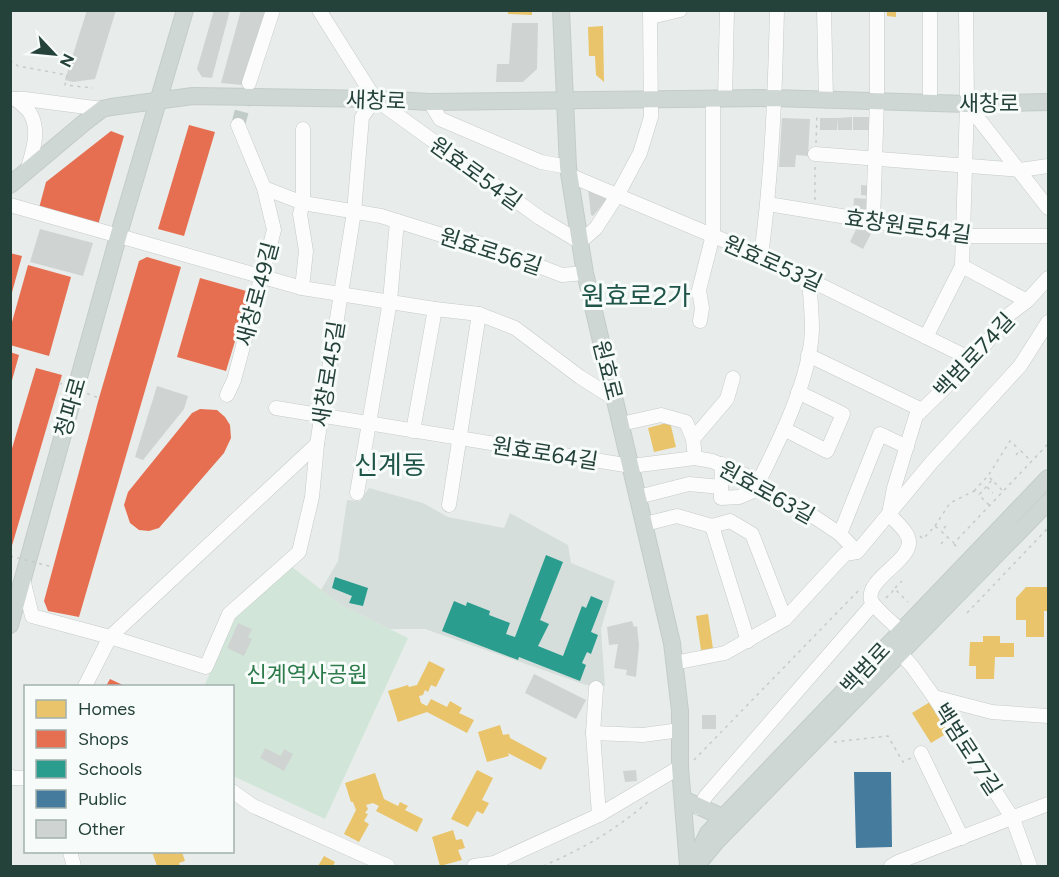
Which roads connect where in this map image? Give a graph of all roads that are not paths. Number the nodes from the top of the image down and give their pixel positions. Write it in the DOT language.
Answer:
graph roads {
  1 [pos="184,10"];
  2 [pos="273,10"];
  3 [pos="319,10"];
  4 [pos="561,10"];
  5 [pos="680,10"];
  6 [pos="727,10"];
  7 [pos="777,10"];
  8 [pos="824,10"];
  9 [pos="877,10"];
  10 [pos="930,10"];
  11 [pos="966,10"];
  12 [pos="651,14"];
  13 [pos="249,83"];
  14 [pos="719,98"];
  15 [pos="774,98"];
  16 [pos="13,99"];
  17 [pos="375,99"];
  18 [pos="651,99"];
  19 [pos="826,99"];
  20 [pos="564,100"];
  21 [pos="877,100"];
  22 [pos="159,102"];
  23 [pos="430,102"];
  24 [pos="930,102"];
  25 [pos="1048,102"];
  26 [pos="967,104"];
  27 [pos="102,109"];
  28 [pos="238,125"];
  29 [pos="303,129"];
  30 [pos="815,153"];
  31 [pos="875,157"];
  32 [pos="1048,166"];
  33 [pos="965,167"];
  34 [pos="1020,170"];
  35 [pos="27,171"];
  36 [pos="568,171"];
  37 [pos="10,185"];
  38 [pos="264,188"];
  39 [pos="618,194"];
  40 [pos="303,203"];
  41 [pos="768,204"];
  42 [pos="11,205"];
  43 [pos="1048,208"];
  44 [pos="354,212"];
  45 [pos="397,221"];
  46 [pos="873,222"];
  47 [pos="713,235"];
  48 [pos="1048,236"];
  49 [pos="118,237"];
  50 [pos="963,237"];
  51 [pos="580,242"];
  52 [pos="761,256"];
  53 [pos="962,266"];
  54 [pos="585,273"];
  55 [pos="262,278"];
  56 [pos="809,278"];
  57 [pos="1048,278"];
  58 [pos="302,288"];
  59 [pos="341,295"];
  60 [pos="390,301"];
  61 [pos="1026,301"];
  62 [pos="435,309"];
  63 [pos="479,314"];
  64 [pos="699,321"];
  65 [pos="1048,322"];
  66 [pos="926,337"];
  67 [pos="808,355"];
  68 [pos="973,360"];
  69 [pos="733,378"];
  70 [pos="798,392"];
  71 [pos="227,395"];
  72 [pos="615,399"];
  73 [pos="276,408"];
  74 [pos="922,410"];
  75 [pos="322,416"];
  76 [pos="368,424"];
  77 [pos="621,424"];
  78 [pos="784,429"];
  79 [pos="413,431"];
  80 [pos="459,439"];
  81 [pos="693,439"];
  82 [pos="317,444"];
  83 [pos="907,447"];
  84 [pos="695,458"];
  85 [pos="722,464"];
  86 [pos="631,466"];
  87 [pos="1048,478"];
  88 [pos="761,484"];
  89 [pos="720,487"];
  90 [pos="357,493"];
  91 [pos="638,497"];
  92 [pos="1048,502"];
  93 [pos="449,505"];
  94 [pos="889,514"];
  95 [pos="645,524"];
  96 [pos="712,526"];
  97 [pos="840,534"];
  98 [pos="857,552"];
  99 [pos="23,577"];
  100 [pos="10,592"];
  101 [pos="877,603"];
  102 [pos="911,609"];
  103 [pos="785,619"];
  104 [pos="11,624"];
  105 [pos="900,630"];
  106 [pos="110,637"];
  107 [pos="748,641"];
  108 [pos="885,648"];
  109 [pos="901,654"];
  110 [pos="674,663"];
  111 [pos="86,685"];
  112 [pos="596,688"];
  113 [pos="934,697"];
  114 [pos="1048,716"];
  115 [pos="680,730"];
  116 [pos="593,733"];
  117 [pos="921,753"];
  118 [pos="686,764"];
  119 [pos="234,792"];
  120 [pos="683,799"];
  121 [pos="1048,804"];
  122 [pos="699,808"];
  123 [pos="599,815"];
  124 [pos="730,815"];
  125 [pos="1013,819"];
  126 [pos="962,838"];
  127 [pos="388,867"];
  128 [pos="474,867"];
  129 [pos="692,867"];
  130 [pos="891,867"];
  131 [pos="1030,867"];
  1 -- 22 [label="main road, 청파로"];
  2 -- 13 [label="street"];
  3 -- 17 [label="street"];
  4 -- 20 [label="main road, 원효로"];
  5 -- 12 [label="street"];
  6 -- 14 [label="street"];
  7 -- 15 [label="street"];
  8 -- 19 [label="street"];
  9 -- 21 [label="street"];
  10 -- 24 [label="street, 새창로"];
  11 -- 26 [label="street"];
  12 -- 18 [label="street"];
  14 -- 15 [label="main road, 새창로"];
  14 -- 18 [label="main road, 새창로"];
  14 -- 47 [label="street"];
  15 -- 19 [label="main road, 새창로"];
  15 -- 41 [label="street"];
  16 -- 27 [label="street, 새창로"];
  16 -- 35 [label="street"];
  17 -- 22 [label="main road, 새창로"];
  17 -- 23 [label="main road, 새창로"];
  17 -- 44 [label="street, 새창로45길"];
  17 -- 51 [label="street, 원효로54길"];
  18 -- 20 [label="main road, 새창로"];
  18 -- 39 [label="street"];
  19 -- 21 [label="main road, 새창로"];
  20 -- 23 [label="main road, 새창로"];
  20 -- 36 [label="main road, 원효로"];
  21 -- 24 [label="main road, 새창로"];
  21 -- 31 [label="street"];
  22 -- 27 [label="main road, 새창로"];
  22 -- 49 [label="main road, 청파로"];
  23 -- 36 [label="street, 원효로53길"];
  24 -- 26 [label="main road, 새창로"];
  25 -- 26 [label="main road, 새창로"];
  26 -- 33 [label="street"];
  26 -- 34 [label="street"];
  27 -- 35 [label="main road"];
  28 -- 38 [label="street, 새창로49길"];
  29 -- 40 [label="street"];
  30 -- 31 [label="street"];
  31 -- 33 [label="street"];
  31 -- 46 [label="street"];
  32 -- 34 [label="street"];
  33 -- 34 [label="street"];
  33 -- 50 [label="street"];
  34 -- 43 [label="street"];
  35 -- 37 [label="main road"];
  36 -- 39 [label="street, 원효로53길"];
  36 -- 51 [label="main road, 원효로"];
  38 -- 40 [label="street, 원효로56길"];
  38 -- 55 [label="street, 새창로49길"];
  39 -- 47 [label="street, 원효로53길"];
  39 -- 51 [label="street"];
  40 -- 44 [label="street, 원효로56길"];
  40 -- 58 [label="street"];
  41 -- 46 [label="street, 효창원로54길"];
  41 -- 52 [label="street"];
  42 -- 49 [label="street"];
  44 -- 45 [label="street, 원효로56길"];
  44 -- 59 [label="street, 새창로45길"];
  45 -- 54 [label="street, 원효로56길"];
  45 -- 60 [label="street"];
  46 -- 50 [label="street, 효창원로54길"];
  47 -- 52 [label="street, 원효로53길"];
  47 -- 64 [label="street"];
  48 -- 50 [label="street, 효창원로54길"];
  49 -- 55 [label="street"];
  49 -- 99 [label="main road, 청파로"];
  50 -- 53 [label="street"];
  51 -- 54 [label="main road, 원효로"];
  52 -- 56 [label="street, 원효로53길"];
  53 -- 61 [label="street, 백범로74길"];
  53 -- 66 [label="street"];
  54 -- 72 [label="main road, 원효로"];
  55 -- 58 [label="street"];
  55 -- 71 [label="street, 새창로49길"];
  56 -- 66 [label="street, 원효로53길"];
  56 -- 67 [label="street"];
  57 -- 61 [label="street, 백범로74길"];
  58 -- 59 [label="street"];
  59 -- 60 [label="street"];
  59 -- 75 [label="street, 새창로45길"];
  60 -- 62 [label="street"];
  60 -- 76 [label="street"];
  61 -- 68 [label="street, 백범로74길"];
  62 -- 63 [label="street"];
  62 -- 79 [label="street"];
  63 -- 72 [label="street"];
  63 -- 80 [label="street"];
  65 -- 94 [label="street"];
  66 -- 68 [label="street, 원효로53길"];
  67 -- 70 [label="street"];
  67 -- 74 [label="street, 백범로74길"];
  68 -- 74 [label="street, 백범로74길"];
  69 -- 81 [label="street"];
  70 -- 78 [label="street"];
  70 -- 78 [label="street"];
  72 -- 77 [label="main road, 원효로"];
  73 -- 75 [label="street, 원효로64길"];
  74 -- 83 [label="street, 백범로74길"];
  75 -- 76 [label="street, 원효로64길"];
  75 -- 82 [label="street, 새창로45길"];
  76 -- 79 [label="street, 원효로64길"];
  76 -- 90 [label="street"];
  77 -- 81 [label="street"];
  77 -- 86 [label="main road, 원효로"];
  78 -- 88 [label="street"];
  79 -- 80 [label="street, 원효로64길"];
  80 -- 86 [label="street, 원효로64길"];
  80 -- 93 [label="street, 원효로64길"];
  81 -- 84 [label="street"];
  82 -- 106 [label="street, 새창로45길"];
  82 -- 106 [label="street, 청파로"];
  83 -- 94 [label="street, 백범로74길"];
  83 -- 97 [label="street"];
  84 -- 85 [label="street, 원효로63길"];
  84 -- 86 [label="street, 원효로63길"];
  85 -- 88 [label="street, 원효로63길"];
  85 -- 89 [label="street"];
  86 -- 91 [label="main road, 원효로"];
  87 -- 102 [label="main road, 백범로"];
  88 -- 89 [label="street"];
  88 -- 97 [label="street, 원효로63길"];
  89 -- 91 [label="street"];
  91 -- 95 [label="main road, 원효로"];
  92 -- 109 [label="main road, 백범로"];
  94 -- 98 [label="street"];
  94 -- 101 [label="street"];
  95 -- 96 [label="street"];
  95 -- 110 [label="main road, 원효로"];
  96 -- 103 [label="street"];
  96 -- 107 [label="street"];
  97 -- 98 [label="street, 원효로63길"];
  98 -- 103 [label="street"];
  99 -- 100 [label="street"];
  99 -- 104 [label="main road, 청파로"];
  99 -- 106 [label="street, 청파로"];
  101 -- 105 [label="street"];
  101 -- 122 [label="street"];
  102 -- 105 [label="main road, 백범로"];
  102 -- 109 [label="main road"];
  103 -- 107 [label="street"];
  105 -- 108 [label="main road, 백범로"];
  106 -- 111 [label="street"];
  107 -- 110 [label="street"];
  108 -- 109 [label="street"];
  108 -- 124 [label="main road, 백범로"];
  109 -- 113 [label="street, 백범로77길"];
  109 -- 124 [label="main road, 백범로"];
  110 -- 115 [label="main road, 원효로"];
  112 -- 116 [label="street"];
  113 -- 114 [label="street"];
  113 -- 125 [label="street, 백범로77길"];
  115 -- 116 [label="street"];
  115 -- 118 [label="main road, 원효로"];
  116 -- 123 [label="street"];
  117 -- 126 [label="street"];
  118 -- 120 [label="main road, 원효로"];
  118 -- 123 [label="street"];
  119 -- 127 [label="street"];
  120 -- 122 [label="main road"];
  120 -- 129 [label="main road, 원효로"];
  121 -- 125 [label="street"];
  122 -- 124 [label="main road"];
  123 -- 128 [label="street"];
  124 -- 129 [label="main road, 백범로"];
  125 -- 126 [label="street"];
  125 -- 131 [label="street, 백범로77길"];
  126 -- 130 [label="street"];
}
